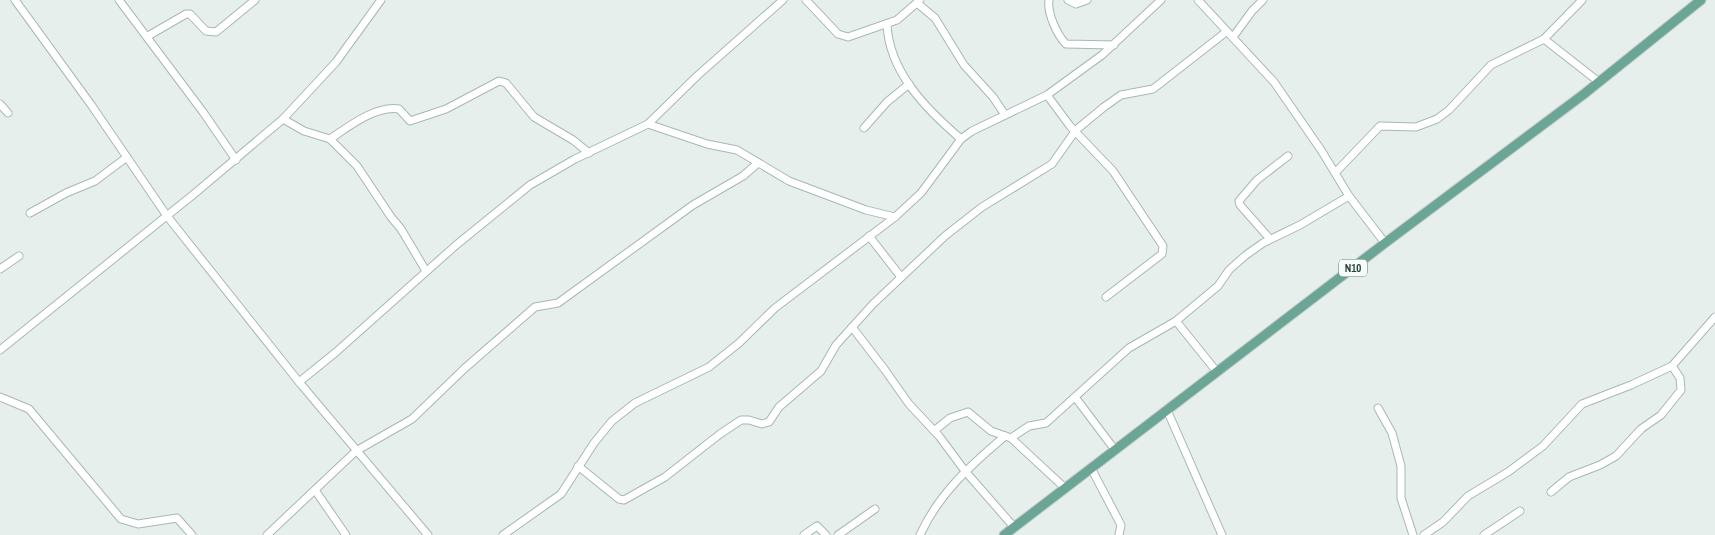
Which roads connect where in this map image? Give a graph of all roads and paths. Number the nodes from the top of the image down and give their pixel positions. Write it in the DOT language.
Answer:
graph roads {
  1 [pos="14,0"];
  2 [pos="120,0"];
  3 [pos="255,0"];
  4 [pos="381,0"];
  5 [pos="782,0"];
  6 [pos="806,0"];
  7 [pos="1049,0"];
  8 [pos="1068,0"];
  9 [pos="1087,0"];
  10 [pos="1161,0"];
  11 [pos="1198,0"];
  12 [pos="1263,0"];
  13 [pos="1582,0"];
  14 [pos="1701,0"];
  15 [pos="918,1"];
  16 [pos="887,24"];
  17 [pos="1226,32"];
  18 [pos="148,36"];
  19 [pos="1233,37"];
  20 [pos="1544,39"];
  21 [pos="1114,45"];
  22 [pos="1599,82"];
  23 [pos="909,84"];
  24 [pos="1047,96"];
  25 [pos="0,104"];
  26 [pos="8,113"];
  27 [pos="1005,115"];
  28 [pos="283,119"];
  29 [pos="648,124"];
  30 [pos="864,128"];
  31 [pos="1076,130"];
  32 [pos="330,139"];
  33 [pos="961,139"];
  34 [pos="589,153"];
  35 [pos="1288,156"];
  36 [pos="128,157"];
  37 [pos="236,160"];
  38 [pos="758,163"];
  39 [pos="1336,172"];
  40 [pos="1349,196"];
  41 [pos="30,213"];
  42 [pos="167,216"];
  43 [pos="895,218"];
  44 [pos="869,236"];
  45 [pos="1270,240"];
  46 [pos="1385,243"];
  47 [pos="19,256"];
  48 [pos="0,269"];
  49 [pos="426,271"];
  50 [pos="901,277"];
  51 [pos="1106,297"];
  52 [pos="1715,317"];
  53 [pos="1176,321"];
  54 [pos="852,328"];
  55 [pos="0,350"];
  56 [pos="1672,366"];
  57 [pos="1217,372"];
  58 [pos="299,382"];
  59 [pos="0,397"];
  60 [pos="1075,398"];
  61 [pos="1378,408"];
  62 [pos="1167,410"];
  63 [pos="934,431"];
  64 [pos="1008,437"];
  65 [pos="356,450"];
  66 [pos="1114,450"];
  67 [pos="578,466"];
  68 [pos="1091,468"];
  69 [pos="965,471"];
  70 [pos="1066,488"];
  71 [pos="315,490"];
  72 [pos="1551,492"];
  73 [pos="875,509"];
  74 [pos="1520,511"];
  75 [pos="1014,527"];
  76 [pos="192,535"];
  77 [pos="267,535"];
  78 [pos="346,535"];
  79 [pos="428,535"];
  80 [pos="503,535"];
  81 [pos="804,535"];
  82 [pos="826,535"];
  83 [pos="838,535"];
  84 [pos="920,535"];
  85 [pos="1004,535"];
  86 [pos="1119,535"];
  87 [pos="1222,535"];
  88 [pos="1413,535"];
  89 [pos="1424,535"];
  90 [pos="1484,535"];
  1 -- 36 [label="street"];
  2 -- 18 [label="street"];
  3 -- 18 [label="street"];
  4 -- 28 [label="street"];
  5 -- 29 [label="street"];
  6 -- 16 [label="street"];
  7 -- 21 [label="street"];
  8 -- 9 [label="street"];
  10 -- 21 [label="street"];
  11 -- 17 [label="street"];
  12 -- 19 [label="street"];
  13 -- 20 [label="street"];
  14 -- 22 [label="main road, N10"];
  15 -- 16 [label="street"];
  15 -- 27 [label="street"];
  16 -- 23 [label="street"];
  17 -- 19 [label="street"];
  17 -- 31 [label="street"];
  18 -- 37 [label="street"];
  19 -- 39 [label="street"];
  20 -- 22 [label="street"];
  20 -- 39 [label="street"];
  21 -- 24 [label="street"];
  22 -- 46 [label="main road, N10"];
  23 -- 30 [label="street"];
  23 -- 33 [label="street"];
  24 -- 27 [label="street"];
  24 -- 31 [label="street"];
  25 -- 26 [label="street"];
  27 -- 33 [label="street"];
  28 -- 32 [label="street"];
  28 -- 37 [label="street"];
  29 -- 34 [label="street"];
  29 -- 38 [label="street"];
  31 -- 50 [label="street"];
  31 -- 51 [label="street"];
  32 -- 34 [label="street"];
  32 -- 49 [label="street"];
  33 -- 43 [label="street"];
  34 -- 49 [label="street"];
  35 -- 45 [label="street"];
  36 -- 41 [label="street"];
  36 -- 42 [label="street"];
  37 -- 42 [label="street"];
  38 -- 43 [label="street"];
  38 -- 65 [label="street"];
  39 -- 40 [label="street"];
  40 -- 45 [label="street"];
  40 -- 46 [label="street"];
  42 -- 55 [label="street"];
  42 -- 58 [label="street"];
  43 -- 44 [label="street"];
  44 -- 50 [label="street"];
  44 -- 67 [label="street"];
  45 -- 53 [label="street"];
  46 -- 57 [label="main road, N10"];
  47 -- 48 [label="street"];
  49 -- 58 [label="street"];
  50 -- 54 [label="street"];
  52 -- 56 [label="street"];
  53 -- 57 [label="street"];
  53 -- 60 [label="street"];
  54 -- 63 [label="street"];
  54 -- 67 [label="street"];
  56 -- 72 [label="street"];
  56 -- 89 [label="street"];
  57 -- 62 [label="main road, N10"];
  58 -- 65 [label="street"];
  59 -- 76 [label="street"];
  60 -- 64 [label="street"];
  60 -- 66 [label="street"];
  61 -- 88 [label="street"];
  62 -- 66 [label="main road, N10"];
  62 -- 87 [label="street"];
  63 -- 64 [label="street"];
  63 -- 69 [label="street"];
  64 -- 69 [label="street"];
  64 -- 70 [label="street"];
  65 -- 71 [label="street"];
  65 -- 79 [label="street"];
  66 -- 68 [label="main road, N10"];
  67 -- 80 [label="street"];
  68 -- 70 [label="main road, N10"];
  68 -- 86 [label="street"];
  69 -- 75 [label="street"];
  69 -- 84 [label="street"];
  70 -- 75 [label="main road, N10"];
  71 -- 77 [label="street"];
  71 -- 78 [label="street"];
  73 -- 83 [label="street"];
  74 -- 90 [label="street"];
  75 -- 85 [label="main road, N10"];
  81 -- 82 [label="street"];
}
